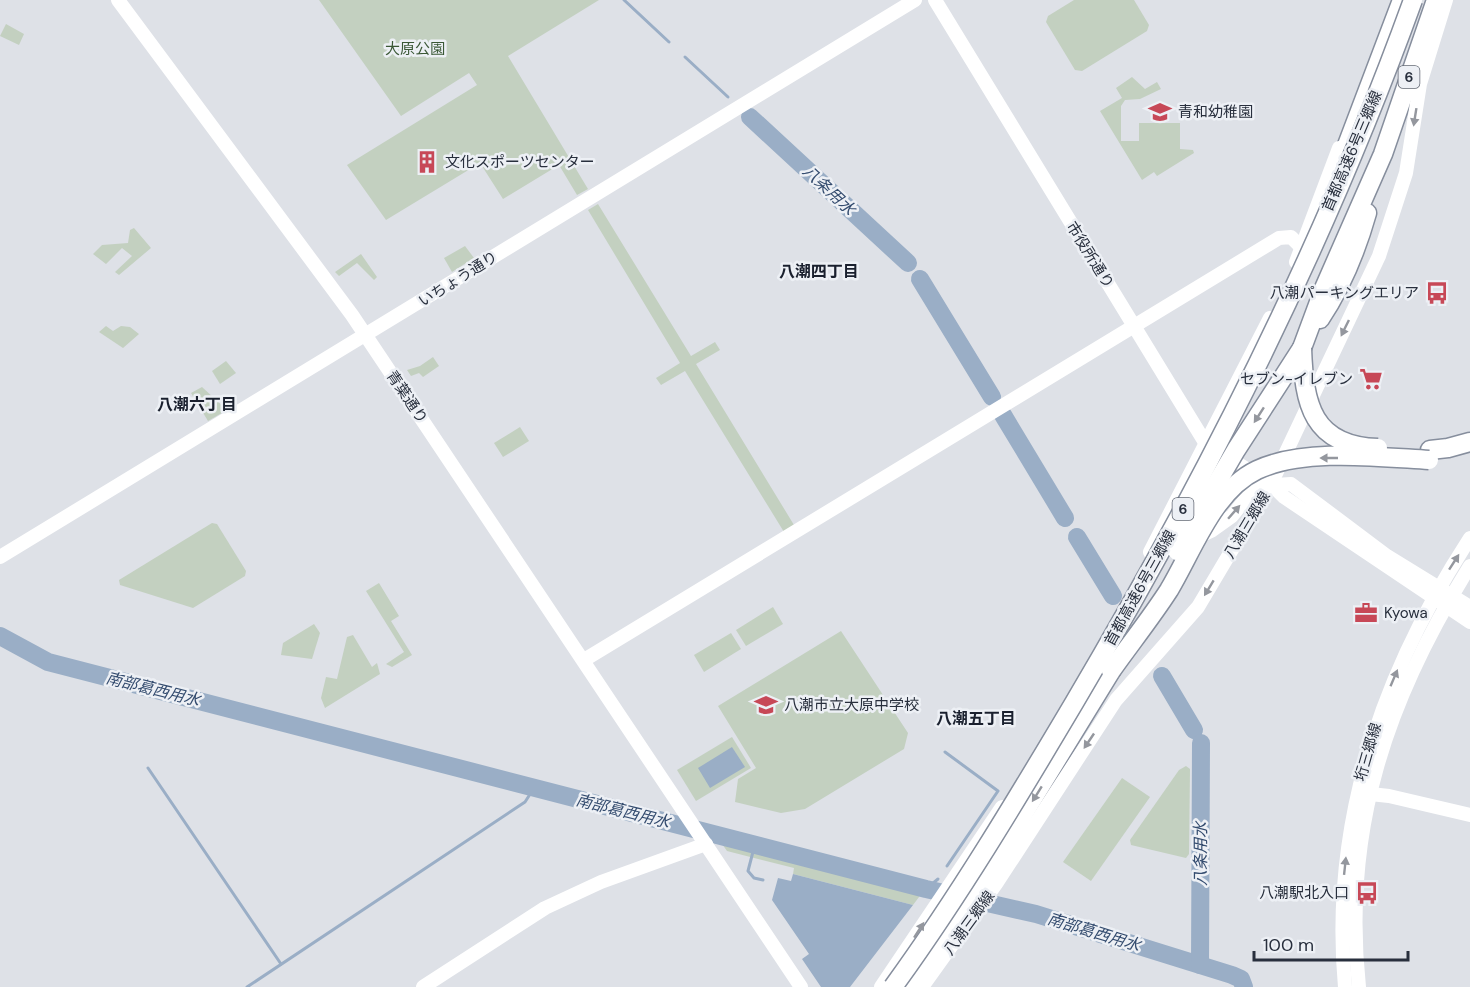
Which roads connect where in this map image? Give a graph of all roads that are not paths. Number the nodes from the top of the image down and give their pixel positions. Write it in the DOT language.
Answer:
graph roads {
  1 [pos="118,0"];
  2 [pos="915,0"];
  3 [pos="935,0"];
  4 [pos="1401,0"];
  5 [pos="1413,0"];
  6 [pos="1436,0"];
  7 [pos="1446,0"];
  8 [pos="1308,244"];
  9 [pos="1134,326"];
  10 [pos="366,335"];
  11 [pos="1302,348"];
  12 [pos="1470,442"];
  13 [pos="1206,444"];
  14 [pos="1429,455"];
  15 [pos="1470,455"];
  16 [pos="1271,484"];
  17 [pos="1470,538"];
  18 [pos="0,557"];
  19 [pos="1147,559"];
  20 [pos="1470,566"];
  21 [pos="1436,592"];
  22 [pos="1449,601"];
  23 [pos="1470,607"];
  24 [pos="1470,622"];
  25 [pos="584,660"];
  26 [pos="1111,671"];
  27 [pos="1363,793"];
  28 [pos="1470,815"];
  29 [pos="706,844"];
  30 [pos="423,987"];
  31 [pos="801,987"];
  32 [pos="881,987"];
  33 [pos="893,987"];
  34 [pos="911,987"];
  35 [pos="922,987"];
  36 [pos="1345,987"];
  37 [pos="1359,987"];
  1 -- 10 [label="street, 青葉通り"];
  2 -- 10 [label="street, いちょう通り"];
  3 -- 9 [label="street, 市役所通り"];
  4 -- 8 [label="highway, bridge"];
  5 -- 8 [label="highway, 首都高速6号三郷線 / 6, bridge"];
  6 -- 11 [label="highway, 首都高速6号三郷線 / 6"];
  7 -- 16 [label="street, 八潮三郷線, one-way"];
  8 -- 9 [label="street"];
  8 -- 13 [label="street"];
  8 -- 33 [label="highway, 首都高速6号三郷線 / 6, bridge"];
  9 -- 13 [label="street, 市役所通り"];
  9 -- 25 [label="street"];
  10 -- 18 [label="street, いちょう通り"];
  10 -- 25 [label="street, 青葉通り"];
  11 -- 14 [label="highway, bridge"];
  11 -- 26 [label="highway, 首都高速6号三郷線 / 6, one-way, bridge"];
  12 -- 14 [label="highway"];
  13 -- 16 [label="street, 市役所通り"];
  13 -- 19 [label="street"];
  14 -- 15 [label="highway"];
  14 -- 26 [label="highway, one-way, bridge"];
  19 -- 16 [label="street, one-way"];
  16 -- 21 [label="street, 市役所通り"];
  16 -- 35 [label="street, 八潮三郷線, one-way"];
  21 -- 17 [label="street, 垳三郷線, one-way"];
  32 -- 19 [label="street, one-way"];
  20 -- 22 [label="street, 垳三郷線"];
  21 -- 22 [label="street, 市役所通り"];
  27 -- 21 [label="street, 垳三郷線, one-way"];
  22 -- 23 [label="street"];
  22 -- 24 [label="street"];
  22 -- 27 [label="street, 垳三郷線"];
  25 -- 29 [label="street, 青葉通り"];
  26 -- 34 [label="highway, 首都高速6号三郷線 / 6, one-way"];
  27 -- 28 [label="street"];
  36 -- 27 [label="street, 垳三郷線, one-way"];
  27 -- 37 [label="street, 垳三郷線"];
  29 -- 30 [label="street"];
  29 -- 31 [label="street, 青葉通り"];
}
